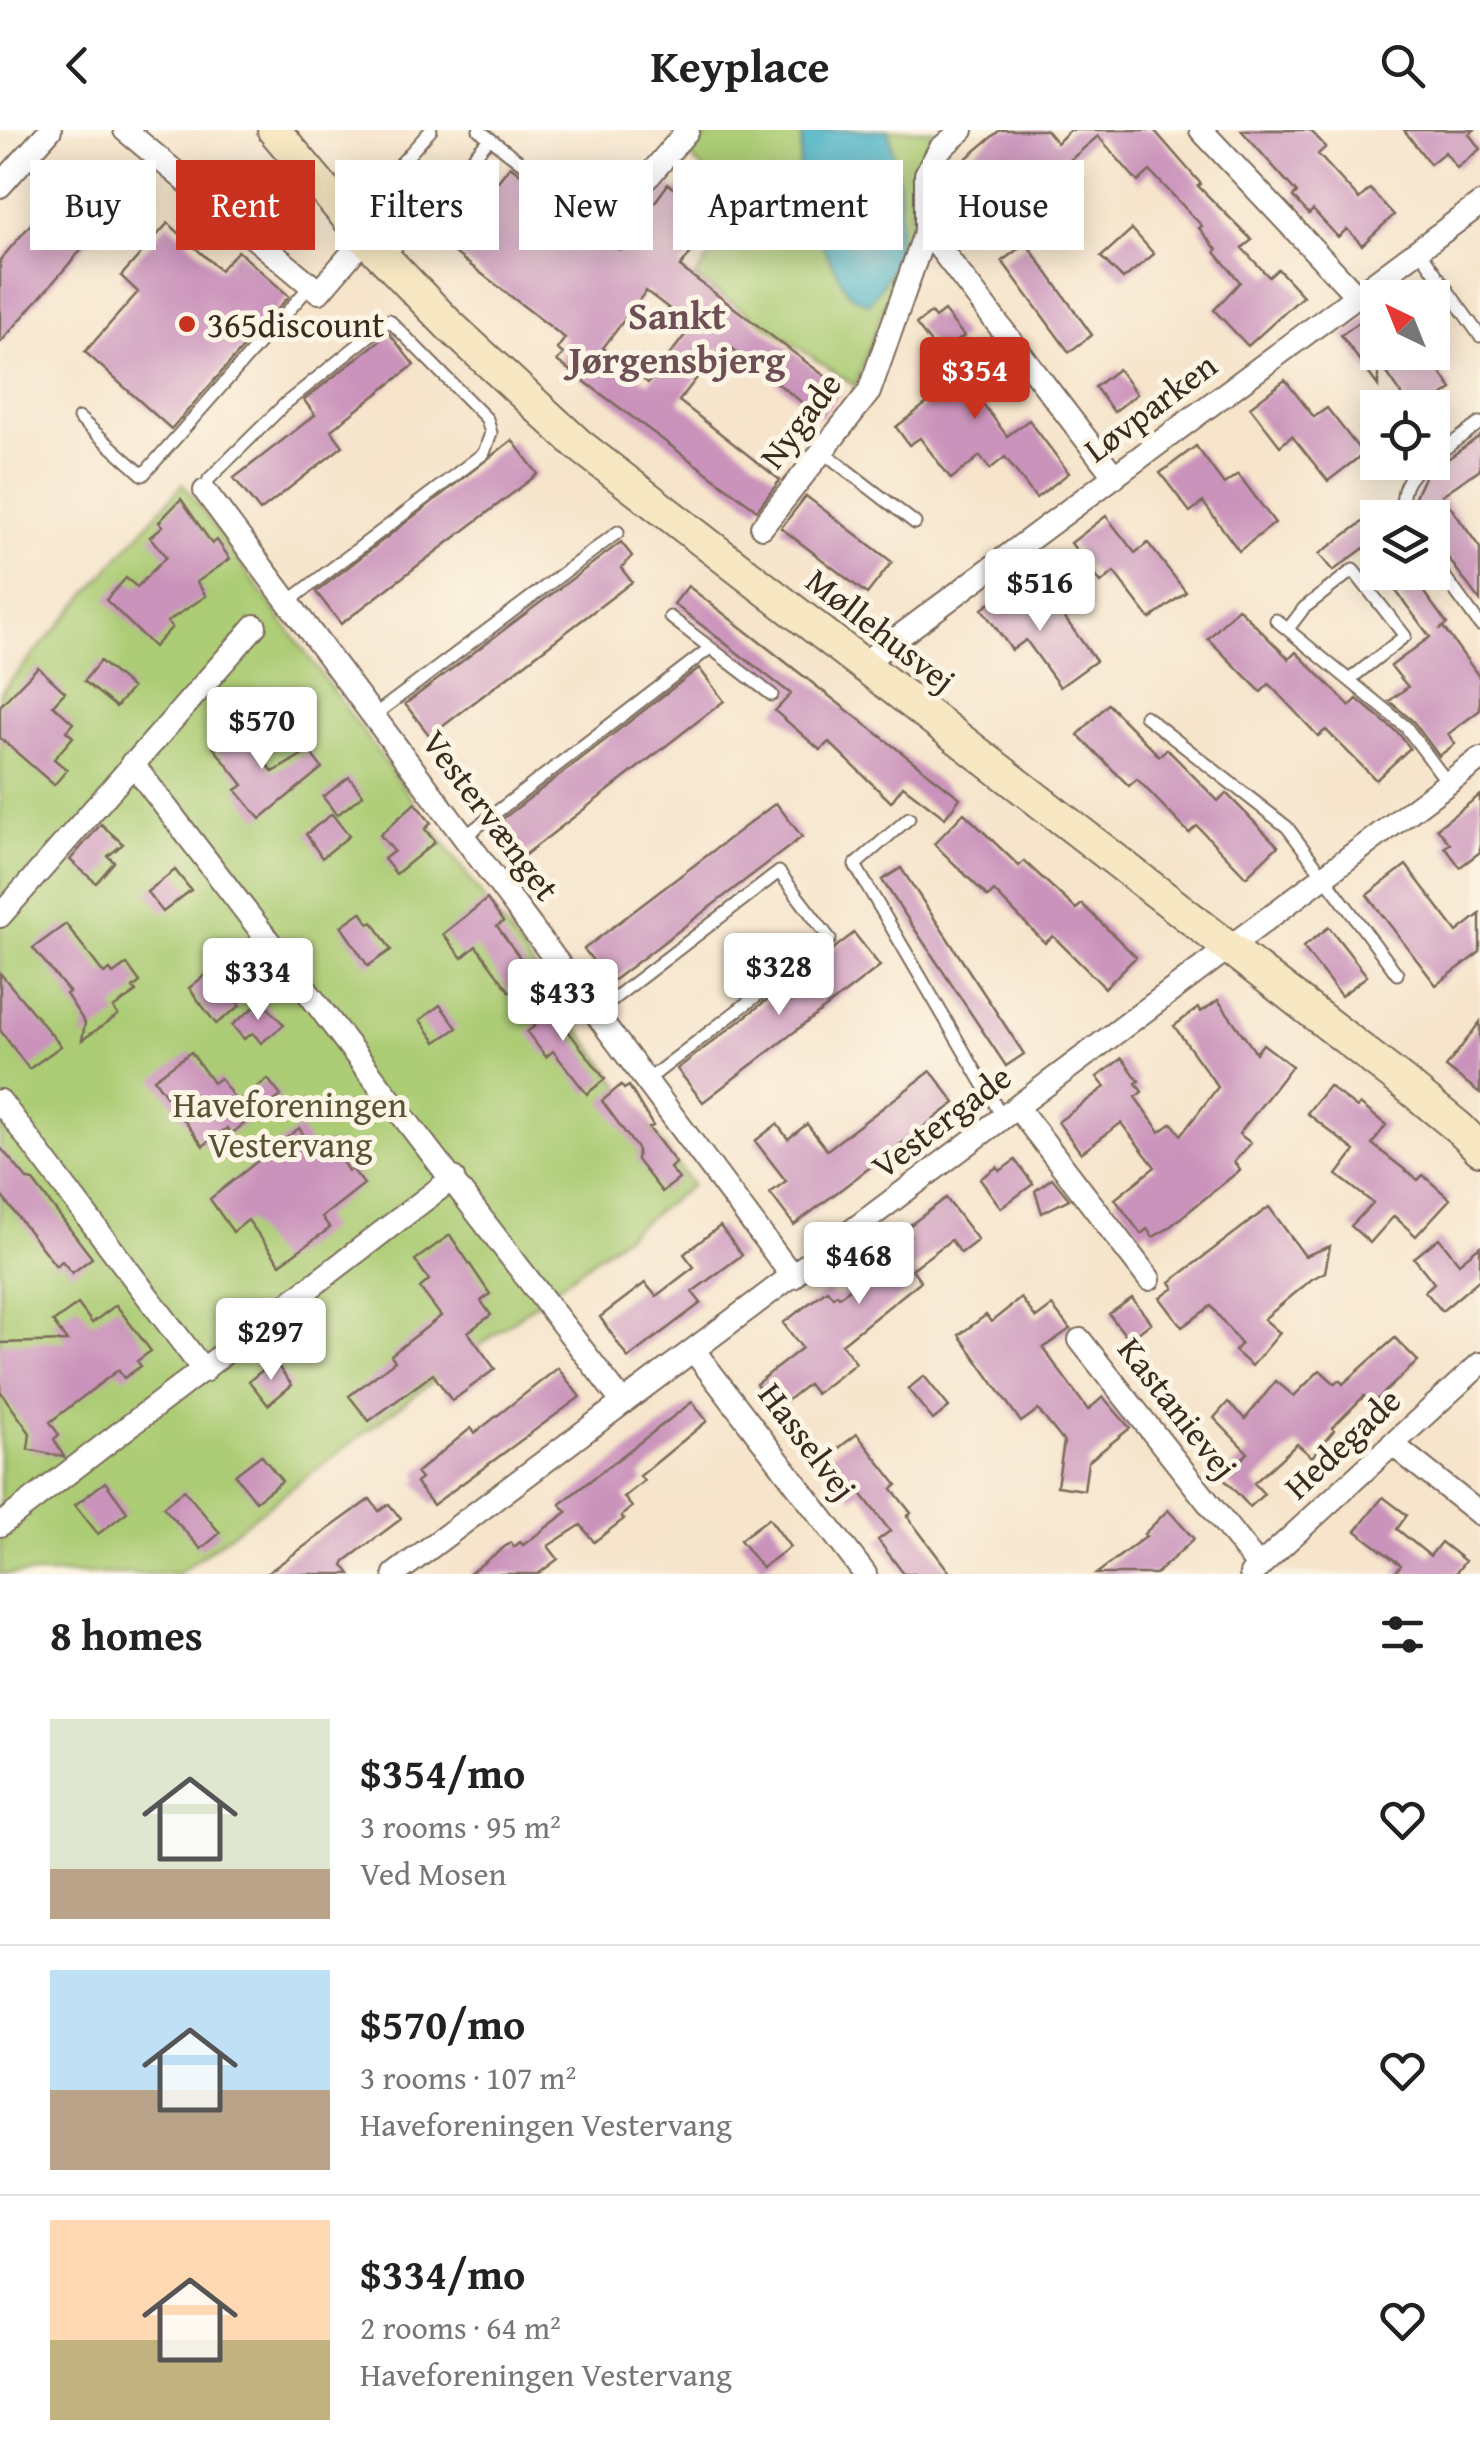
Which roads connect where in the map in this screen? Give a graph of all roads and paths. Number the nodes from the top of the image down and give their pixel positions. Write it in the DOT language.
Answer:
graph roads {
  1 [pos="50,130"];
  2 [pos="125,130"];
  3 [pos="274,130"];
  4 [pos="431,130"];
  5 [pos="688,130"];
  6 [pos="962,130"];
  7 [pos="1200,130"];
  8 [pos="484,134"];
  9 [pos="404,160"];
  10 [pos="459,160"];
  11 [pos="934,160"];
  12 [pos="519,161"];
  13 [pos="653,171"];
  14 [pos="0,186"];
  15 [pos="335,201"];
  16 [pos="1480,204"];
  17 [pos="923,239"];
  18 [pos="372,250"];
  19 [pos="377,250"];
  20 [pos="941,250"];
  21 [pos="1419,250"];
  22 [pos="311,285"];
  23 [pos="1356,296"];
  24 [pos="1480,336"];
  25 [pos="79,418"];
  26 [pos="1480,423"];
  27 [pos="1450,445"];
  28 [pos="822,450"];
  29 [pos="1114,477"];
  30 [pos="205,491"];
  31 [pos="915,523"];
  32 [pos="762,527"];
  33 [pos="618,532"];
  34 [pos="1450,584"];
  35 [pos="288,602"];
  36 [pos="670,617"];
  37 [pos="1276,620"];
  38 [pos="254,626"];
  39 [pos="1480,626"];
  40 [pos="1288,629"];
  41 [pos="710,648"];
  42 [pos="862,665"];
  43 [pos="1349,680"];
  44 [pos="772,695"];
  45 [pos="373,716"];
  46 [pos="1144,716"];
  47 [pos="1480,759"];
  48 [pos="132,763"];
  49 [pos="1448,784"];
  50 [pos="909,818"];
  51 [pos="464,837"];
  52 [pos="1322,875"];
  53 [pos="0,916"];
  54 [pos="1226,947"];
  55 [pos="1397,974"];
  56 [pos="595,1013"];
  57 [pos="646,1081"];
  58 [pos="0,1101"];
  59 [pos="1010,1113"];
  60 [pos="1480,1149"];
  61 [pos="453,1178"];
  62 [pos="793,1277"];
  63 [pos="1149,1280"];
  64 [pos="1080,1340"];
  65 [pos="694,1351"];
  66 [pos="1480,1364"];
  67 [pos="204,1371"];
  68 [pos="623,1403"];
  69 [pos="1392,1444"];
  70 [pos="1480,1514"];
  71 [pos="0,1525"];
  72 [pos="1255,1570"];
  73 [pos="396,1574"];
  74 [pos="865,1574"];
  1 -- 14 [label="street"];
  2 -- 22 [label="street"];
  3 -- 15 [label="street, Møllehusvej"];
  4 -- 9 [label="lane"];
  5 -- 13 [label="street"];
  6 -- 11 [label="street, Nygade"];
  7 -- 23 [label="street"];
  8 -- 10 [label="lane"];
  8 -- 12 [label="lane"];
  16 -- 21 [label="street, Løvparken"];
  17 -- 28 [label="street, Nygade"];
  18 -- 22 [label="street"];
  19 -- 42 [label="street, Møllehusvej"];
  20 -- 29 [label="street"];
  21 -- 23 [label="street, Løvparken"];
  21 -- 24 [label="lane"];
  22 -- 25 [label="lane"];
  23 -- 29 [label="street, Løvparken"];
  26 -- 27 [label="lane"];
  28 -- 31 [label="lane"];
  28 -- 32 [label="street, Nygade"];
  29 -- 42 [label="street, Løvparken"];
  30 -- 35 [label="street, Vestervænget"];
  30 -- 35 [label="lane"];
  33 -- 45 [label="lane"];
  34 -- 39 [label="lane"];
  35 -- 45 [label="street, Vestervænget"];
  36 -- 41 [label="lane"];
  37 -- 40 [label="lane"];
  38 -- 48 [label="street"];
  40 -- 43 [label="lane"];
  40 -- 43 [label="lane"];
  41 -- 44 [label="lane"];
  41 -- 51 [label="lane"];
  42 -- 54 [label="street, Møllehusvej"];
  43 -- 49 [label="lane"];
  45 -- 51 [label="street, Vestervænget"];
  46 -- 52 [label="lane"];
  47 -- 49 [label="street, Vestergade"];
  48 -- 53 [label="street"];
  48 -- 61 [label="street"];
  49 -- 52 [label="street, Vestergade"];
  50 -- 59 [label="lane"];
  51 -- 56 [label="street, Vestervænget"];
  52 -- 54 [label="street, Vestergade"];
  52 -- 55 [label="lane"];
  54 -- 59 [label="street, Vestergade"];
  54 -- 60 [label="street, Møllehusvej"];
  56 -- 57 [label="street, Vestervænget"];
  56 -- 57 [label="lane"];
  57 -- 62 [label="street, Vestervænget"];
  58 -- 67 [label="street"];
  59 -- 62 [label="street, Vestergade"];
  59 -- 63 [label="street"];
  61 -- 67 [label="street"];
  61 -- 68 [label="street"];
  62 -- 65 [label="street, Vestergade"];
  64 -- 72 [label="street, Kastanievej"];
  65 -- 68 [label="street, Vestergade"];
  65 -- 74 [label="street, Hasselvej"];
  66 -- 69 [label="street, Hedegade"];
  67 -- 71 [label="street"];
  68 -- 73 [label="street, Vestergade"];
  69 -- 70 [label="street"];
  69 -- 72 [label="street, Hedegade"];
}
